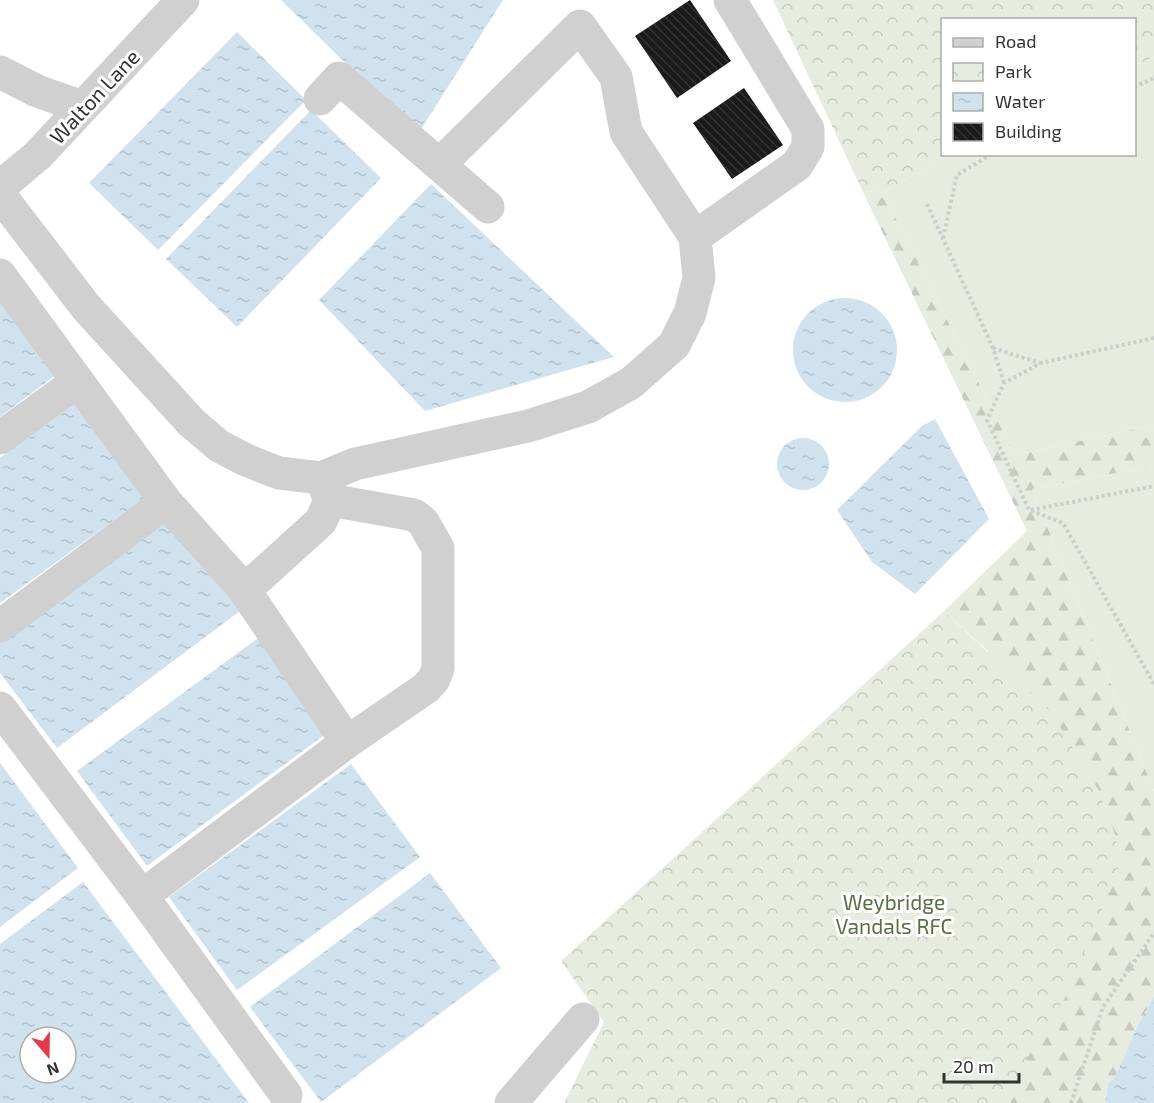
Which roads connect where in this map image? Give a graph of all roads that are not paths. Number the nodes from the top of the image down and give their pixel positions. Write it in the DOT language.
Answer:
graph roads {
  1 [pos="183,0"];
  2 [pos="730,0"];
  3 [pos="0,72"];
  4 [pos="320,99"];
  5 [pos="83,107"];
  6 [pos="440,164"];
  7 [pos="0,187"];
  8 [pos="0,195"];
  9 [pos="488,207"];
  10 [pos="694,237"];
  11 [pos="0,275"];
  12 [pos="78,381"];
  13 [pos="0,438"];
  14 [pos="325,489"];
  15 [pos="166,502"];
  16 [pos="243,588"];
  17 [pos="0,626"];
  18 [pos="0,708"];
  19 [pos="347,742"];
  20 [pos="142,896"];
  21 [pos="583,1019"];
  22 [pos="286,1095"];
  23 [pos="511,1103"];
  1 -- 5 [label="street, Walton Lane"];
  2 -- 10 [label="street"];
  3 -- 5 [label="street"];
  4 -- 6 [label="street"];
  5 -- 7 [label="street, Walton Lane"];
  6 -- 9 [label="street"];
  6 -- 10 [label="street"];
  8 -- 14 [label="street"];
  10 -- 14 [label="street"];
  11 -- 12 [label="street"];
  12 -- 13 [label="street"];
  12 -- 15 [label="street"];
  14 -- 16 [label="street"];
  14 -- 19 [label="street"];
  15 -- 16 [label="street"];
  15 -- 17 [label="street"];
  16 -- 19 [label="street"];
  18 -- 20 [label="street"];
  19 -- 20 [label="street"];
  20 -- 22 [label="street"];
  21 -- 23 [label="street"];
}
